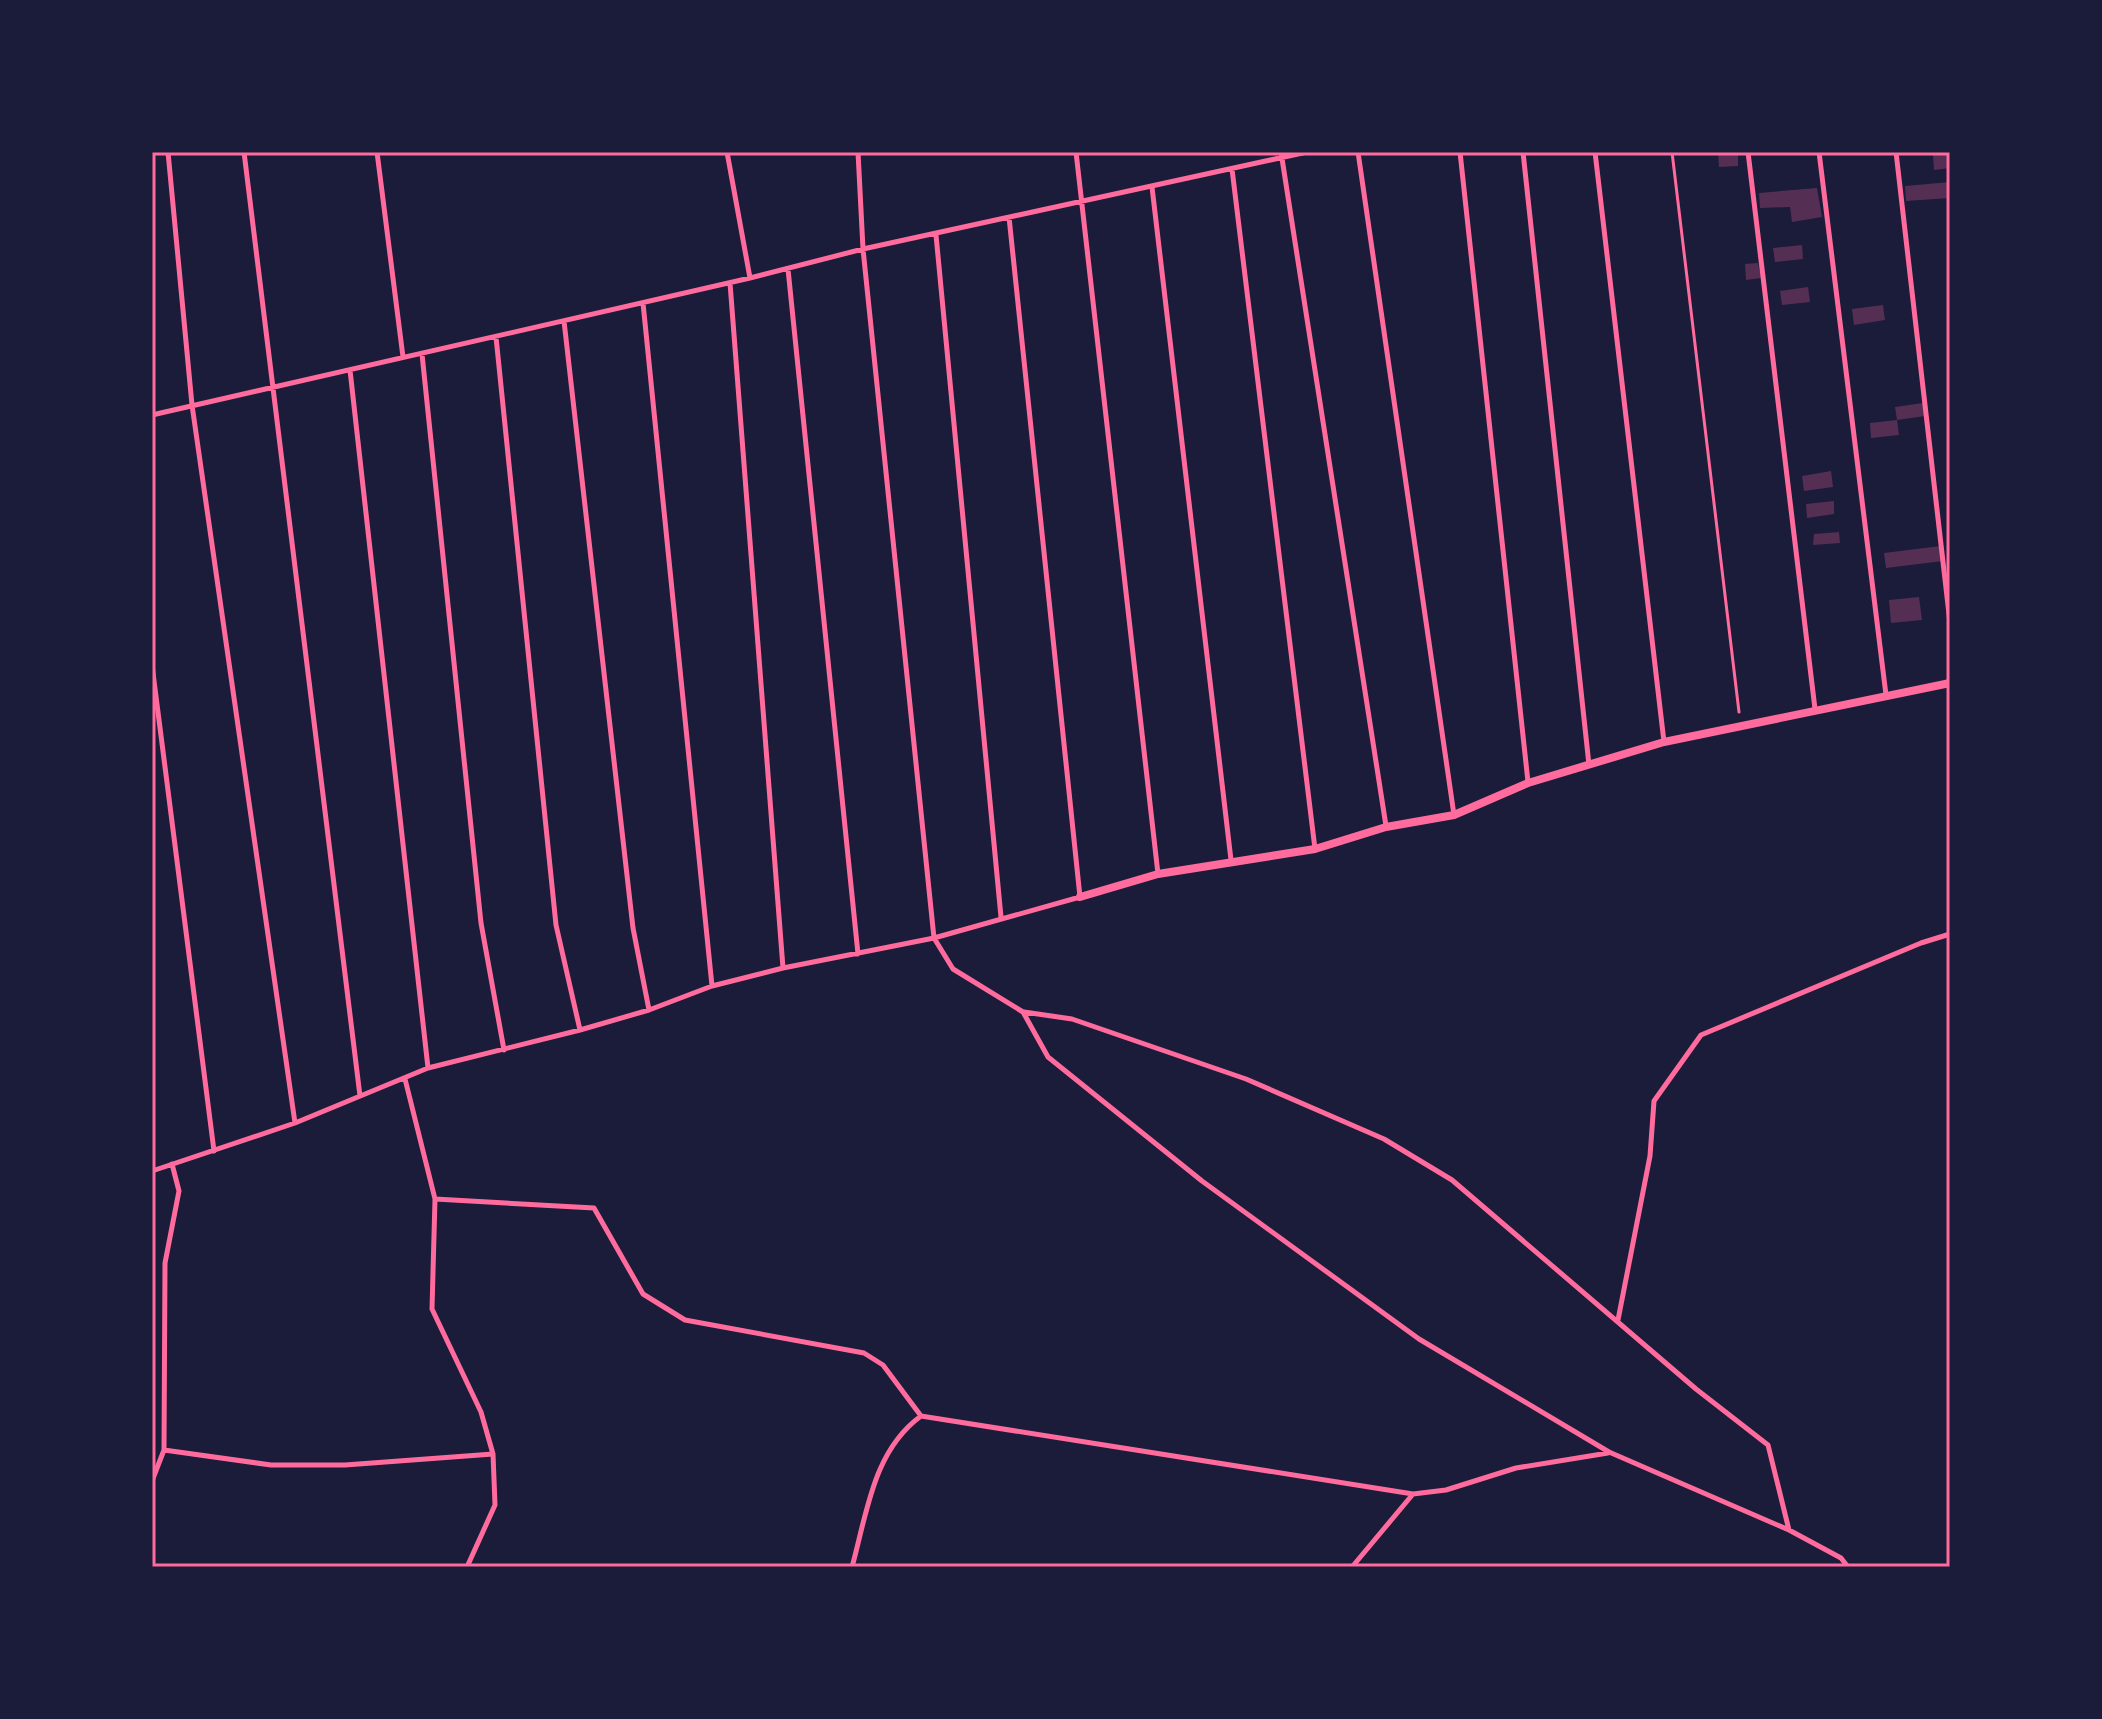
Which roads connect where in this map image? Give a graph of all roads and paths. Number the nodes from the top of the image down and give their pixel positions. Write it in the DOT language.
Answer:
graph roads {
  1 [pos="168,152"];
  2 [pos="244,152"];
  3 [pos="377,152"];
  4 [pos="727,152"];
  5 [pos="858,152"];
  6 [pos="1076,152"];
  7 [pos="1307,152"];
  8 [pos="1358,152"];
  9 [pos="1460,152"];
  10 [pos="1523,152"];
  11 [pos="1595,152"];
  12 [pos="1672,152"];
  13 [pos="1748,152"];
  14 [pos="1819,152"];
  15 [pos="1896,152"];
  16 [pos="1282,155"];
  17 [pos="1232,169"];
  18 [pos="1152,187"];
  19 [pos="1079,204"];
  20 [pos="1009,217"];
  21 [pos="936,235"];
  22 [pos="863,249"];
  23 [pos="788,269"];
  24 [pos="750,278"];
  25 [pos="730,283"];
  26 [pos="643,302"];
  27 [pos="564,321"];
  28 [pos="496,337"];
  29 [pos="422,354"];
  30 [pos="403,357"];
  31 [pos="350,370"];
  32 [pos="272,388"];
  33 [pos="192,405"];
  34 [pos="152,415"];
  35 [pos="1950,623"];
  36 [pos="152,665"];
  37 [pos="1950,683"];
  38 [pos="1886,695"];
  39 [pos="1815,709"];
  40 [pos="1740,726"];
  41 [pos="1664,742"];
  42 [pos="1589,766"];
  43 [pos="1528,783"];
  44 [pos="1454,815"];
  45 [pos="1386,827"];
  46 [pos="1315,849"];
  47 [pos="1231,860"];
  48 [pos="1158,874"];
  49 [pos="1080,897"];
  50 [pos="1001,917"];
  51 [pos="1950,934"];
  52 [pos="934,938"];
  53 [pos="858,954"];
  54 [pos="783,968"];
  55 [pos="712,986"];
  56 [pos="649,1010"];
  57 [pos="1023,1012"];
  58 [pos="580,1030"];
  59 [pos="504,1050"];
  60 [pos="428,1068"];
  61 [pos="405,1078"];
  62 [pos="360,1096"];
  63 [pos="295,1123"];
  64 [pos="214,1151"];
  65 [pos="172,1164"];
  66 [pos="152,1171"];
  67 [pos="435,1199"];
  68 [pos="1618,1321"];
  69 [pos="921,1416"];
  70 [pos="164,1450"];
  71 [pos="1609,1452"];
  72 [pos="493,1454"];
  73 [pos="152,1481"];
  74 [pos="1413,1494"];
  75 [pos="1789,1530"];
  76 [pos="467,1567"];
  77 [pos="852,1567"];
  78 [pos="1352,1567"];
  79 [pos="1848,1567"];
  1 -- 33 [label="lane"];
  2 -- 32 [label="lane"];
  3 -- 30 [label="lane"];
  4 -- 24 [label="lane"];
  5 -- 22 [label="lane"];
  6 -- 19 [label="lane"];
  7 -- 16 [label="lane"];
  8 -- 44 [label="lane"];
  9 -- 43 [label="lane"];
  10 -- 42 [label="lane"];
  11 -- 41 [label="lane"];
  12 -- 40 [label="path"];
  13 -- 39 [label="lane"];
  14 -- 38 [label="lane"];
  15 -- 35 [label="lane"];
  16 -- 17 [label="lane"];
  16 -- 45 [label="lane"];
  17 -- 18 [label="lane"];
  17 -- 46 [label="lane"];
  18 -- 19 [label="lane"];
  18 -- 47 [label="lane"];
  19 -- 20 [label="lane"];
  19 -- 48 [label="lane"];
  20 -- 21 [label="lane"];
  20 -- 49 [label="lane"];
  21 -- 22 [label="lane"];
  21 -- 50 [label="lane"];
  22 -- 23 [label="lane"];
  22 -- 52 [label="lane"];
  23 -- 24 [label="lane"];
  23 -- 53 [label="lane"];
  24 -- 25 [label="lane"];
  25 -- 26 [label="lane"];
  25 -- 54 [label="lane"];
  26 -- 27 [label="lane"];
  26 -- 55 [label="lane"];
  27 -- 28 [label="lane"];
  27 -- 56 [label="lane"];
  28 -- 29 [label="lane"];
  28 -- 58 [label="lane"];
  29 -- 30 [label="lane"];
  29 -- 59 [label="lane"];
  30 -- 31 [label="lane"];
  31 -- 32 [label="lane"];
  31 -- 60 [label="lane"];
  32 -- 33 [label="lane"];
  32 -- 62 [label="lane"];
  33 -- 34 [label="lane"];
  33 -- 63 [label="lane"];
  36 -- 64 [label="lane"];
  37 -- 38 [label="street"];
  38 -- 39 [label="street"];
  39 -- 40 [label="street"];
  40 -- 41 [label="street"];
  41 -- 42 [label="street"];
  42 -- 43 [label="street"];
  43 -- 44 [label="street"];
  44 -- 45 [label="street"];
  45 -- 46 [label="street"];
  46 -- 47 [label="street"];
  47 -- 48 [label="street"];
  48 -- 49 [label="street"];
  49 -- 50 [label="lane"];
  50 -- 52 [label="lane"];
  51 -- 68 [label="lane"];
  52 -- 53 [label="lane"];
  52 -- 57 [label="lane"];
  53 -- 54 [label="lane"];
  54 -- 55 [label="lane"];
  55 -- 56 [label="lane"];
  56 -- 58 [label="lane"];
  57 -- 68 [label="lane"];
  57 -- 71 [label="lane"];
  58 -- 59 [label="lane"];
  59 -- 60 [label="lane"];
  60 -- 61 [label="lane"];
  61 -- 62 [label="lane"];
  61 -- 67 [label="lane"];
  62 -- 63 [label="lane"];
  63 -- 64 [label="lane"];
  64 -- 65 [label="lane"];
  65 -- 66 [label="lane"];
  65 -- 70 [label="lane"];
  67 -- 69 [label="lane"];
  67 -- 72 [label="lane"];
  68 -- 75 [label="lane"];
  69 -- 74 [label="lane"];
  69 -- 77 [label="lane"];
  70 -- 72 [label="lane"];
  70 -- 73 [label="lane"];
  71 -- 74 [label="lane"];
  71 -- 75 [label="lane"];
  72 -- 76 [label="lane"];
  74 -- 78 [label="lane"];
  75 -- 79 [label="lane"];
}
